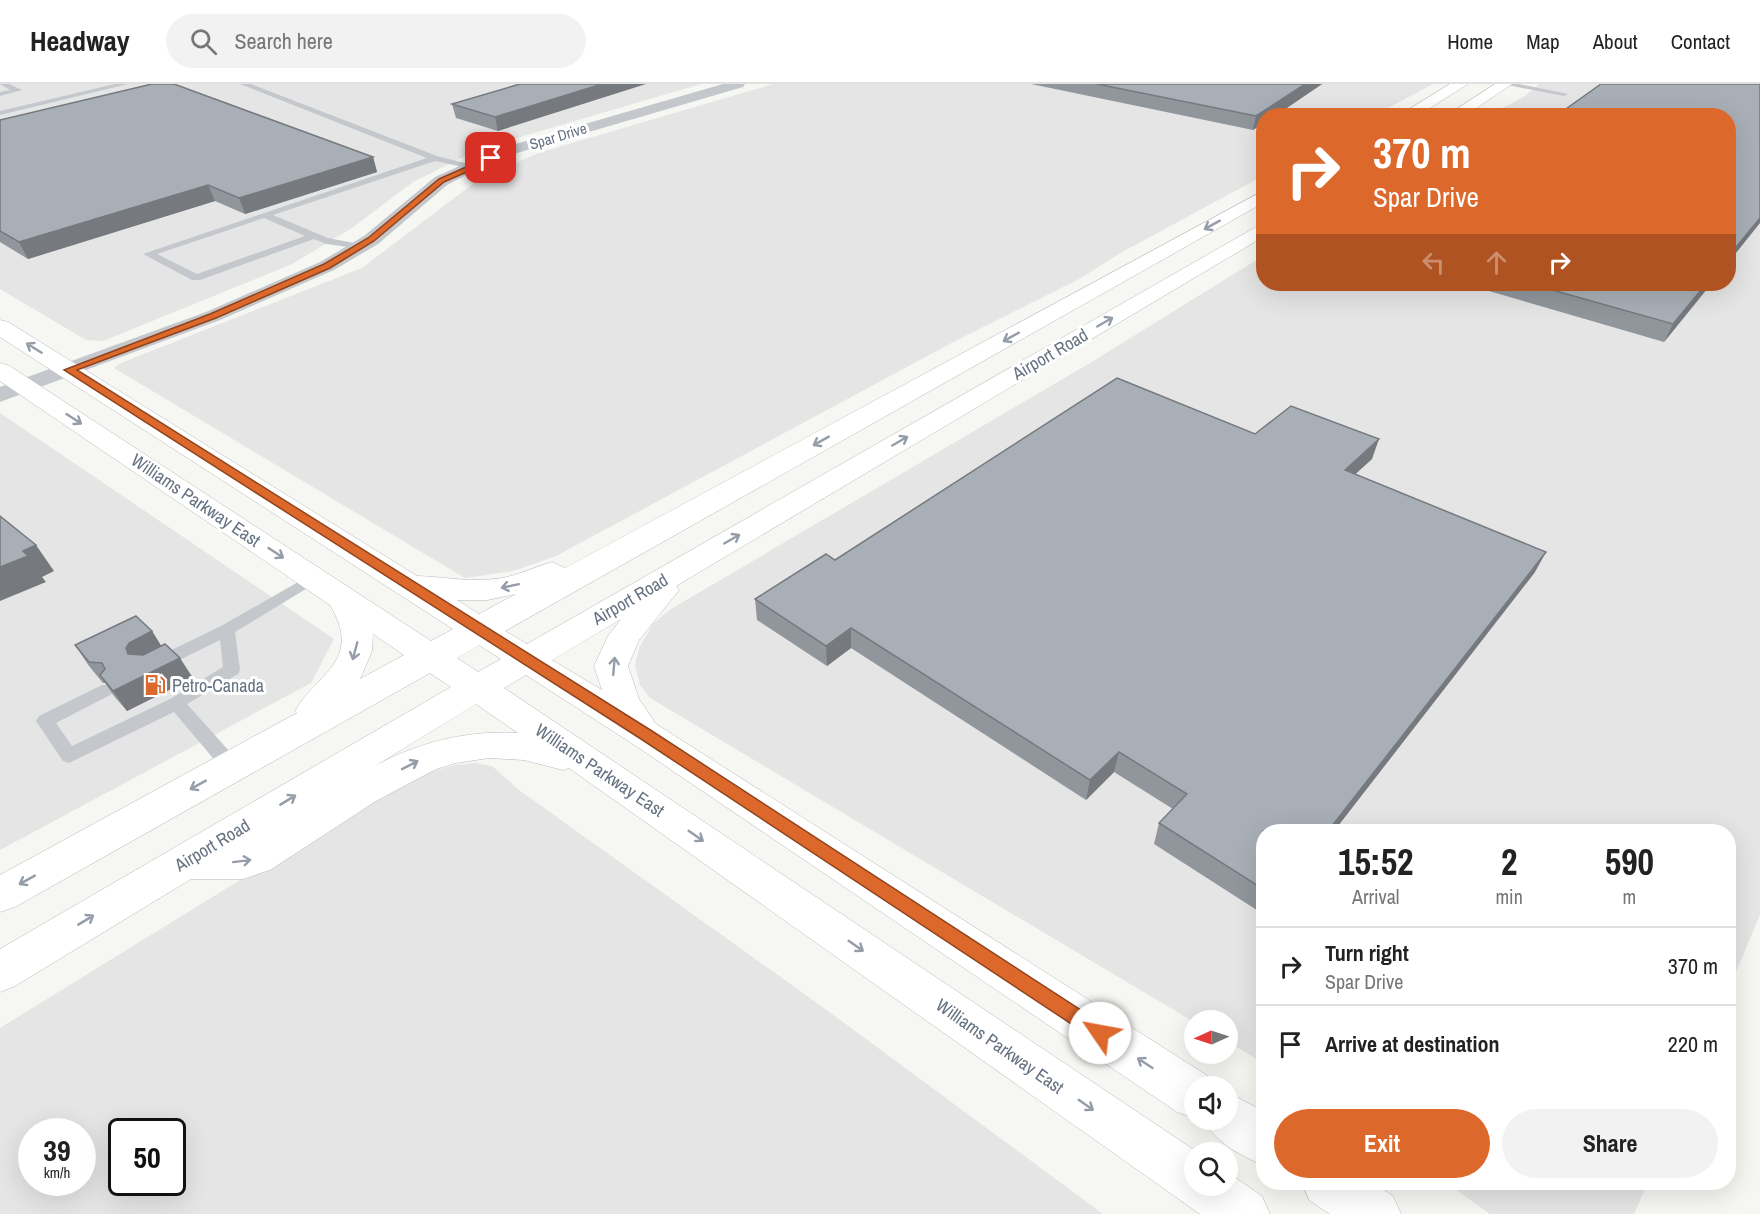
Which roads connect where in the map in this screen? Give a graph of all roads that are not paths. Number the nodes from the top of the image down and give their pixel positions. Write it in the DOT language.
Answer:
graph roads {
  1 [pos="3,84"];
  2 [pos="93,84"];
  3 [pos="120,84"];
  4 [pos="244,84"];
  5 [pos="738,84"];
  6 [pos="1461,84"];
  7 [pos="1505,84"];
  8 [pos="0,94"];
  9 [pos="1564,94"];
  10 [pos="0,105"];
  11 [pos="1419,108"];
  12 [pos="1466,108"];
  13 [pos="2,117"];
  14 [pos="435,158"];
  15 [pos="472,166"];
  16 [pos="1256,200"];
  17 [pos="265,215"];
  18 [pos="1256,233"];
  19 [pos="314,236"];
  20 [pos="360,247"];
  21 [pos="0,327"];
  22 [pos="0,370"];
  23 [pos="69,370"];
  24 [pos="13,391"];
  25 [pos="661,528"];
  26 [pos="681,569"];
  27 [pos="408,583"];
  28 [pos="327,588"];
  29 [pos="480,629"];
  30 [pos="226,630"];
  31 [pos="430,657"];
  32 [pos="528,659"];
  33 [pos="149,669"];
  34 [pos="478,688"];
  35 [pos="108,689"];
  36 [pos="176,703"];
  37 [pos="646,735"];
  38 [pos="286,736"];
  39 [pos="231,766"];
  40 [pos="596,767"];
  41 [pos="183,862"];
  42 [pos="0,895"];
  43 [pos="0,972"];
  44 [pos="1184,1088"];
  45 [pos="1238,1123"];
  46 [pos="1256,1135"];
  47 [pos="1184,1173"];
  48 [pos="1339,1190"];
  49 [pos="1218,1196"];
  50 [pos="1244,1214"];
  51 [pos="1375,1214"];
  1 -- 8 [label="lane"];
  2 -- 10 [label="lane"];
  3 -- 13 [label="lane"];
  3 -- 13 [label="lane"];
  4 -- 14 [label="lane"];
  5 -- 15 [label="street, Spar Drive"];
  6 -- 11 [label="main road"];
  7 -- 9 [label="lane"];
  7 -- 12 [label="main road"];
  14 -- 15 [label="lane"];
  14 -- 17 [label="lane"];
  15 -- 20 [label="street, Spar Drive"];
  16 -- 25 [label="main road, Airport Road, one-way"];
  17 -- 19 [label="lane"];
  17 -- 19 [label="lane"];
  26 -- 18 [label="main road, Airport Road, one-way"];
  19 -- 20 [label="lane"];
  20 -- 23 [label="street, Spar Drive"];
  23 -- 21 [label="main road, one-way"];
  22 -- 24 [label="main road, Williams Parkway East"];
  23 -- 24 [label="street, Spar Drive"];
  23 -- 27 [label="main road"];
  24 -- 28 [label="main road, Williams Parkway East, one-way"];
  25 -- 27 [label="main road, one-way"];
  25 -- 29 [label="main road, Airport Road"];
  26 -- 32 [label="main road, Airport Road"];
  37 -- 26 [label="main road, one-way"];
  27 -- 29 [label="main road"];
  28 -- 30 [label="lane"];
  28 -- 31 [label="main road, Williams Parkway East"];
  28 -- 38 [label="main road, one-way"];
  29 -- 31 [label="main road, Airport Road"];
  29 -- 32 [label="main road"];
  30 -- 33 [label="lane"];
  30 -- 36 [label="lane"];
  31 -- 34 [label="main road, Williams Parkway East"];
  31 -- 38 [label="main road, Airport Road"];
  32 -- 34 [label="main road, Airport Road"];
  32 -- 37 [label="main road"];
  34 -- 40 [label="main road, Williams Parkway East"];
  41 -- 34 [label="main road, Airport Road, one-way"];
  35 -- 36 [label="lane"];
  36 -- 39 [label="lane"];
  44 -- 37 [label="main road, one-way"];
  38 -- 39 [label="main road, Airport Road"];
  39 -- 42 [label="main road, Airport Road, one-way"];
  41 -- 40 [label="main road, one-way"];
  40 -- 47 [label="main road, Williams Parkway East, one-way"];
  43 -- 41 [label="main road, Airport Road, one-way"];
  45 -- 46 [label="main road"];
  48 -- 51 [label="main road"];
  49 -- 50 [label="main road"];
}
